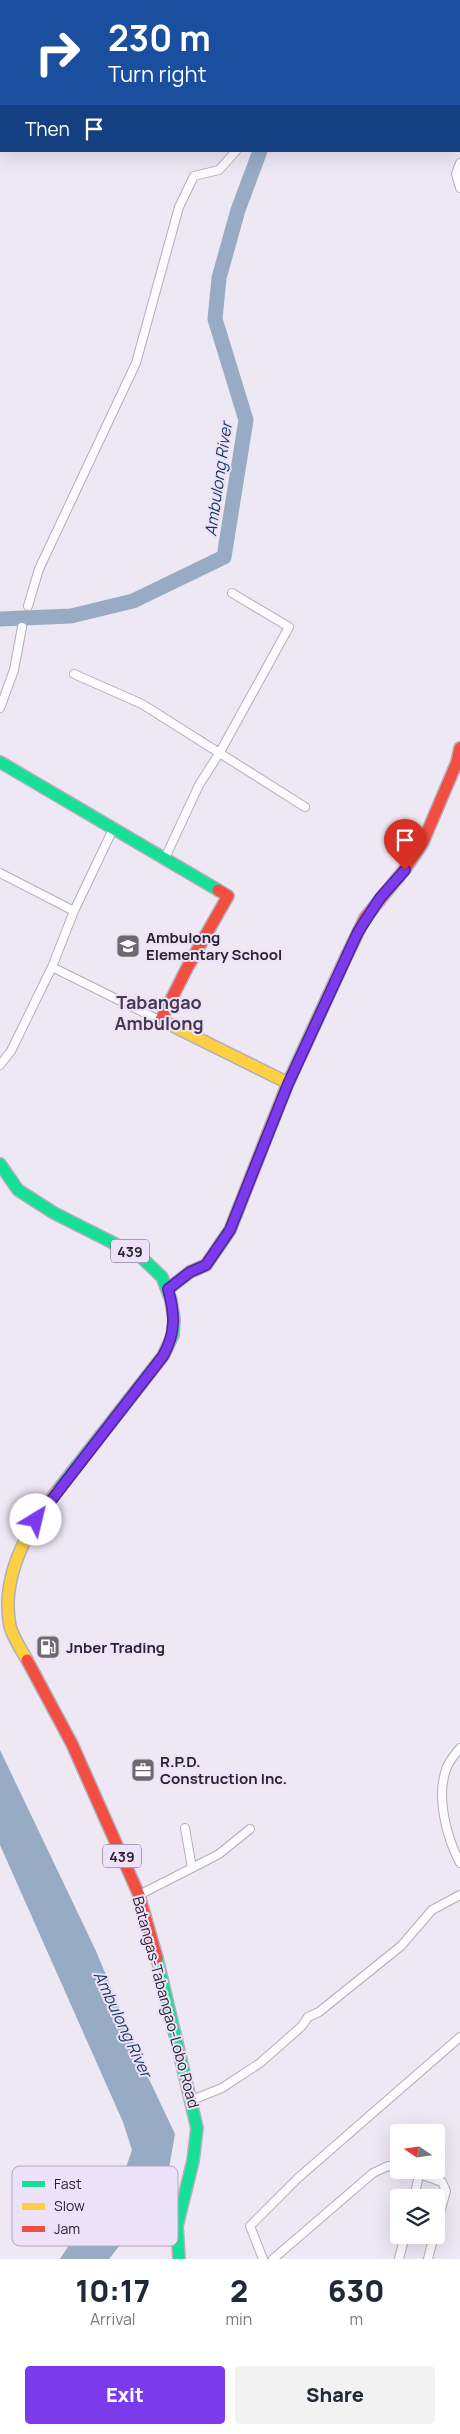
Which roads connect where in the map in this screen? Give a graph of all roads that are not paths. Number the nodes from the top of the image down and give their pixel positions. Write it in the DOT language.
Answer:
graph roads {
  1 [pos="235,152"];
  2 [pos="460,163"];
  3 [pos="460,188"];
  4 [pos="232,593"];
  5 [pos="28,606"];
  6 [pos="22,627"];
  7 [pos="74,674"];
  8 [pos="0,708"];
  9 [pos="460,748"];
  10 [pos="220,752"];
  11 [pos="0,762"];
  12 [pos="305,807"];
  13 [pos="114,827"];
  14 [pos="165,858"];
  15 [pos="0,873"];
  16 [pos="74,911"];
  17 [pos="52,967"];
  18 [pos="161,1021"];
  19 [pos="0,1065"];
  20 [pos="288,1084"];
  21 [pos="0,1164"];
  22 [pos="168,1289"];
  23 [pos="460,1748"];
  24 [pos="185,1828"];
  25 [pos="250,1829"];
  26 [pos="460,1863"];
  27 [pos="192,1868"];
  28 [pos="139,1895"];
  29 [pos="460,1895"];
  30 [pos="460,2037"];
  31 [pos="192,2100"];
  32 [pos="390,2166"];
  33 [pos="433,2179"];
  34 [pos="445,2195"];
  35 [pos="178,2220"];
  36 [pos="402,2244"];
  37 [pos="432,2244"];
  38 [pos="176,2246"];
  39 [pos="179,2259"];
  40 [pos="263,2259"];
  41 [pos="273,2259"];
  42 [pos="399,2259"];
  43 [pos="428,2259"];
  1 -- 5 [label="street"];
  2 -- 3 [label="street"];
  4 -- 10 [label="street"];
  6 -- 8 [label="street"];
  7 -- 10 [label="street"];
  9 -- 20 [label="main road"];
  10 -- 12 [label="street"];
  10 -- 14 [label="street"];
  11 -- 13 [label="main road"];
  13 -- 14 [label="main road"];
  13 -- 16 [label="street"];
  14 -- 18 [label="main road"];
  15 -- 16 [label="street"];
  16 -- 17 [label="street"];
  17 -- 18 [label="street"];
  17 -- 19 [label="street"];
  18 -- 20 [label="main road"];
  20 -- 22 [label="main road"];
  21 -- 22 [label="main road, Batangas-Tabangao-Lobo Road / 439"];
  22 -- 28 [label="main road, Batangas-Tabangao-Lobo Road / 439"];
  23 -- 26 [label="street"];
  24 -- 27 [label="street"];
  25 -- 27 [label="street"];
  27 -- 28 [label="street"];
  28 -- 31 [label="main road, Batangas-Tabangao-Lobo Road / 439"];
  29 -- 31 [label="street"];
  30 -- 40 [label="street"];
  31 -- 35 [label="main road, Batangas-Tabangao-Lobo Road / 439"];
  32 -- 41 [label="street"];
  33 -- 34 [label="street"];
  36 -- 42 [label="street"];
  37 -- 43 [label="street"];
  38 -- 39 [label="main road, Batangas-Tabangao-Lobo Road / 439"];
}
